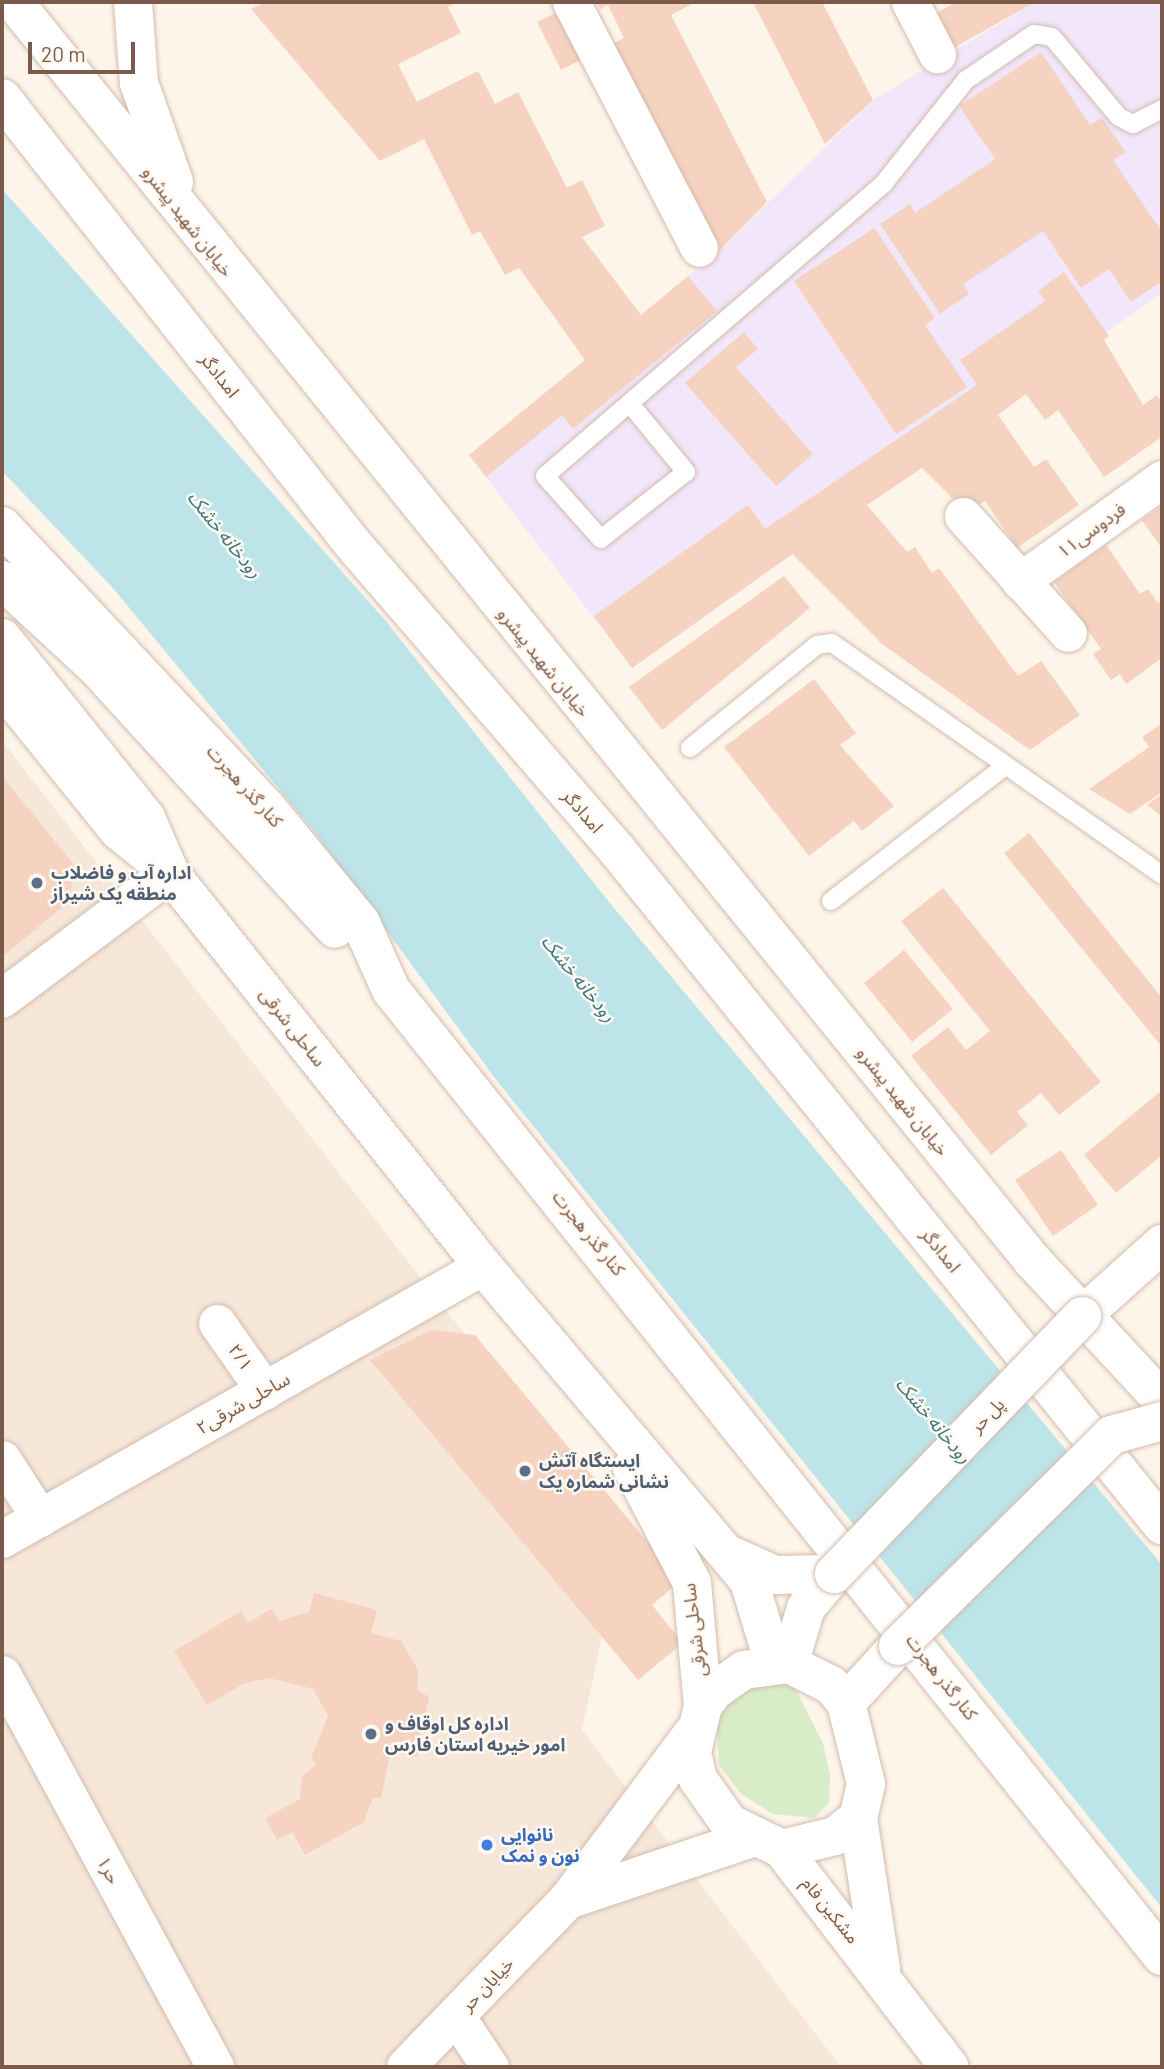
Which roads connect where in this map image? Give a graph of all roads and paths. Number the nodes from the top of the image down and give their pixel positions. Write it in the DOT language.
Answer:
graph roads {
  1 [pos="15,2"];
  2 [pos="133,2"];
  3 [pos="571,2"];
  4 [pos="910,2"];
  5 [pos="937,54"];
  6 [pos="2,98"];
  7 [pos="1162,108"];
  8 [pos="198,235"];
  9 [pos="698,248"];
  10 [pos="631,405"];
  11 [pos="1162,479"];
  12 [pos="962,516"];
  13 [pos="2,526"];
  14 [pos="2,580"];
  15 [pos="1020,581"];
  16 [pos="1068,633"];
  17 [pos="2,638"];
  18 [pos="2,686"];
  19 [pos="690,748"];
  20 [pos="1004,768"];
  21 [pos="170,873"];
  22 [pos="1162,875"];
  23 [pos="831,901"];
  24 [pos="391,990"];
  25 [pos="2,999"];
  26 [pos="1162,1244"];
  27 [pos="483,1266"];
  28 [pos="1082,1316"];
  29 [pos="217,1323"];
  30 [pos="265,1391"];
  31 [pos="1162,1400"];
  32 [pos="600,1407"];
  33 [pos="1162,1421"];
  34 [pos="2,1459"];
  35 [pos="40,1518"];
  36 [pos="1162,1525"];
  37 [pos="2,1539"];
  38 [pos="724,1551"];
  39 [pos="834,1574"];
  40 [pos="781,1664"];
  41 [pos="2,1674"];
  42 [pos="846,1703"];
  43 [pos="11,1716"];
  44 [pos="699,1718"];
  45 [pos="858,1818"];
  46 [pos="767,1844"];
  47 [pos="568,1900"];
  48 [pos="1162,1956"];
  49 [pos="881,1971"];
  50 [pos="456,2016"];
  51 [pos="215,2067"];
  52 [pos="407,2067"];
  53 [pos="490,2067"];
  54 [pos="949,2067"];
  1 -- 8 [label="main road, خیابان شهید پیشرو"];
  2 -- 8 [label="main road"];
  3 -- 9 [label="street"];
  4 -- 5 [label="street"];
  6 -- 36 [label="main road, امدادگر"];
  7 -- 10 [label="lane"];
  8 -- 28 [label="main road, خیابان شهید پیشرو"];
  10 -- 10 [label="lane"];
  11 -- 15 [label="street, فردوسی۱۱"];
  12 -- 15 [label="street"];
  13 -- 24 [label="main road, کنار گذر هجرت"];
  14 -- 24 [label="main road"];
  15 -- 16 [label="street"];
  17 -- 21 [label="main road, ساحلی شرقی"];
  18 -- 21 [label="main road"];
  19 -- 20 [label="lane"];
  20 -- 22 [label="lane"];
  20 -- 23 [label="lane"];
  21 -- 25 [label="main road"];
  21 -- 27 [label="main road, ساحلی شرقی"];
  24 -- 48 [label="main road, کنار گذر هجرت"];
  26 -- 28 [label="main road"];
  27 -- 30 [label="street, ساحلی شرقی۲"];
  27 -- 32 [label="main road, ساحلی شرقی"];
  28 -- 31 [label="main road, خیابان شهید پیشرو"];
  28 -- 39 [label="main road, پل حر, bridge"];
  29 -- 30 [label="street, ۲/‍‍۱"];
  30 -- 35 [label="street, ساحلی شرقی۲"];
  32 -- 38 [label="main road, ساحلی شرقی"];
  32 -- 44 [label="main road, ساحلی شرقی"];
  33 -- 42 [label="main road, bridge"];
  34 -- 35 [label="street"];
  35 -- 37 [label="street, ساحلی شرقی۲"];
  38 -- 39 [label="main road"];
  38 -- 40 [label="main road, ساحلی شرقی"];
  39 -- 40 [label="main road, پل حر"];
  40 -- 42 [label="main road"];
  40 -- 44 [label="main road"];
  41 -- 43 [label="street, حر۱"];
  42 -- 45 [label="main road"];
  43 -- 51 [label="street, حر۱"];
  44 -- 46 [label="main road"];
  44 -- 47 [label="main road, خیابان حر"];
  45 -- 46 [label="main road"];
  45 -- 49 [label="main road, مشکین فام"];
  46 -- 47 [label="main road"];
  46 -- 49 [label="main road, مشکین فام"];
  47 -- 50 [label="main road, خیابان حر"];
  49 -- 54 [label="main road, مشکین فام"];
  50 -- 52 [label="main road, خیابان حر"];
  50 -- 53 [label="street"];
}
